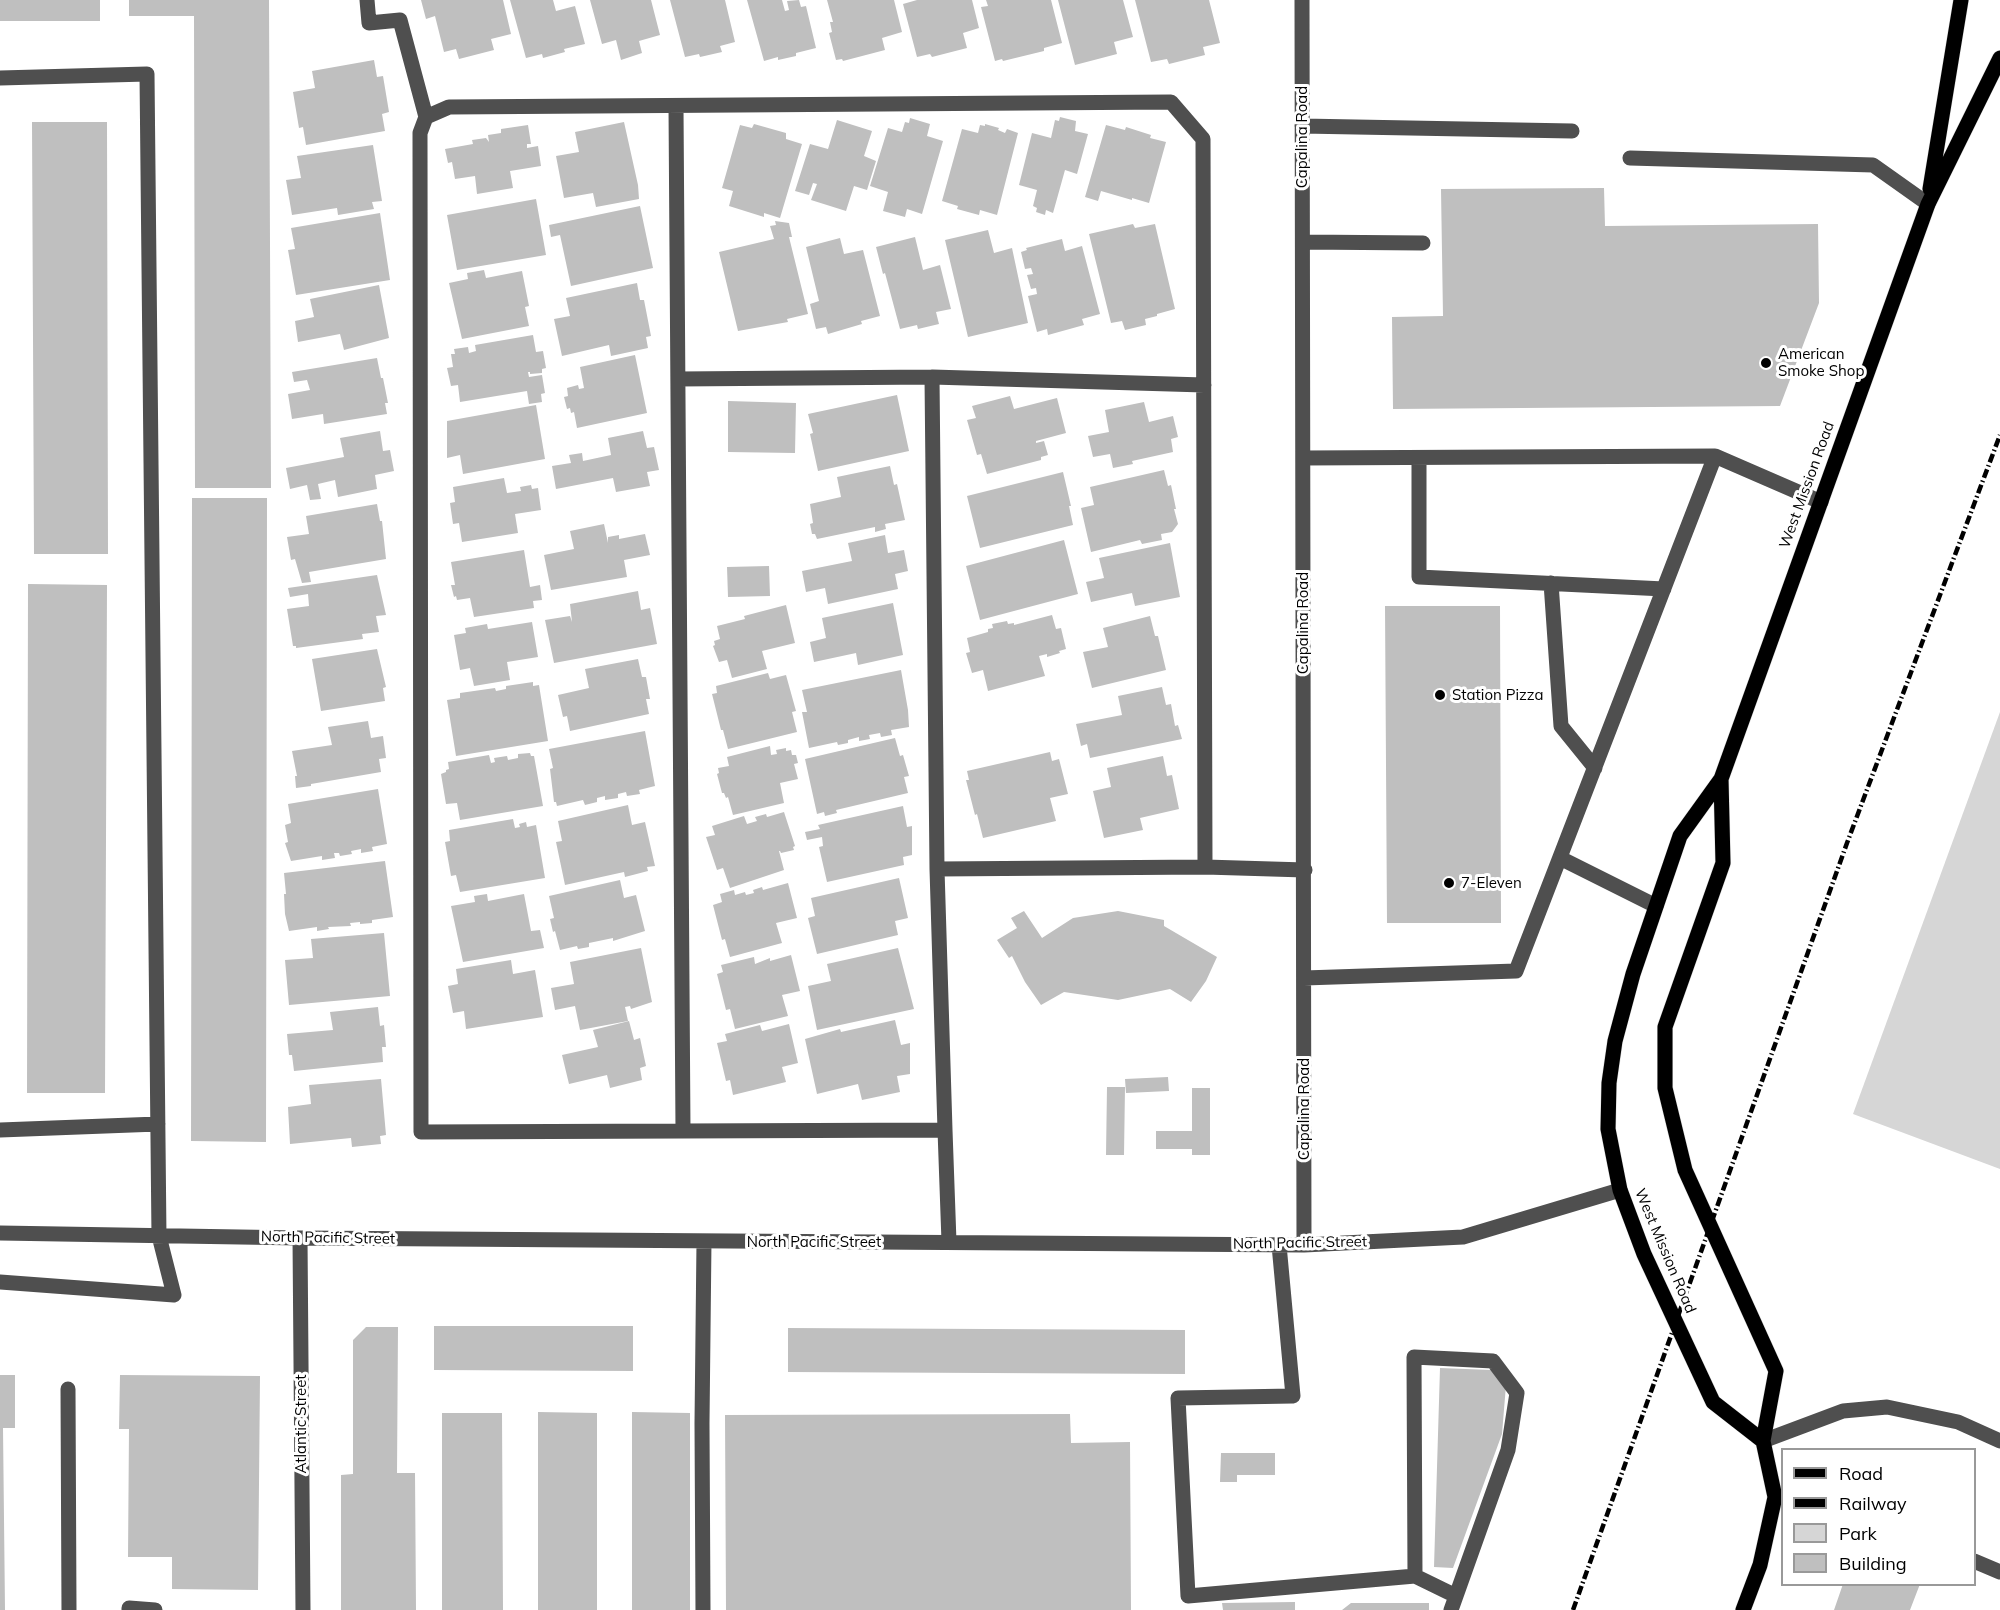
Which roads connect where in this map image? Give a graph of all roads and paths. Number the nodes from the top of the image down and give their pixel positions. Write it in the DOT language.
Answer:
graph roads {
  1 [pos="367,0"];
  2 [pos="1302,0"];
  3 [pos="1961,0"];
  4 [pos="2000,58"];
  5 [pos="0,78"];
  6 [pos="676,107"];
  7 [pos="426,117"];
  8 [pos="1302,126"];
  9 [pos="1572,131"];
  10 [pos="1630,158"];
  11 [pos="1928,204"];
  12 [pos="1303,242"];
  13 [pos="1423,243"];
  14 [pos="932,376"];
  15 [pos="678,379"];
  16 [pos="1204,384"];
  17 [pos="1715,456"];
  18 [pos="1303,458"];
  19 [pos="1419,458"];
  20 [pos="1821,502"];
  21 [pos="1551,583"];
  22 [pos="1664,589"];
  23 [pos="1595,768"];
  24 [pos="1721,779"];
  25 [pos="1560,858"];
  26 [pos="1204,867"];
  27 [pos="937,869"];
  28 [pos="1305,870"];
  29 [pos="1656,906"];
  30 [pos="1304,978"];
  31 [pos="158,1125"];
  32 [pos="0,1130"];
  33 [pos="683,1130"];
  34 [pos="945,1130"];
  35 [pos="1620,1190"];
  36 [pos="0,1233"];
  37 [pos="159,1236"];
  38 [pos="300,1238"];
  39 [pos="704,1241"];
  40 [pos="950,1242"];
  41 [pos="1279,1245"];
  42 [pos="1304,1245"];
  43 [pos="0,1282"];
  44 [pos="68,1389"];
  45 [pos="2000,1441"];
  46 [pos="1763,1442"];
  47 [pos="1976,1562"];
  48 [pos="2000,1572"];
  49 [pos="1415,1576"];
  50 [pos="1189,1603"];
  51 [pos="1454,1603"];
  52 [pos="126,1609"];
  53 [pos="69,1610"];
  54 [pos="155,1610"];
  55 [pos="303,1610"];
  56 [pos="703,1610"];
  57 [pos="1743,1610"];
  1 -- 7 [label="street"];
  2 -- 8 [label="street, Capalina Road"];
  3 -- 11 [label="main road, West Mission Road"];
  4 -- 11 [label="main road, West Mission Road"];
  5 -- 31 [label="street"];
  6 -- 7 [label="street"];
  6 -- 15 [label="street"];
  6 -- 16 [label="street"];
  7 -- 33 [label="street"];
  8 -- 9 [label="street"];
  8 -- 12 [label="street, Capalina Road"];
  10 -- 11 [label="street"];
  11 -- 20 [label="main road, West Mission Road"];
  12 -- 13 [label="street"];
  12 -- 18 [label="street, Capalina Road"];
  14 -- 15 [label="street"];
  14 -- 16 [label="street"];
  14 -- 27 [label="street"];
  15 -- 33 [label="street"];
  16 -- 26 [label="street"];
  17 -- 19 [label="street"];
  17 -- 20 [label="street"];
  17 -- 22 [label="street"];
  18 -- 19 [label="street"];
  18 -- 28 [label="street, Capalina Road"];
  19 -- 21 [label="street"];
  20 -- 24 [label="main road, West Mission Road"];
  21 -- 22 [label="street"];
  21 -- 23 [label="street"];
  22 -- 23 [label="street"];
  23 -- 25 [label="street"];
  24 -- 29 [label="main road, West Mission Road"];
  24 -- 46 [label="main road, West Mission Road"];
  25 -- 29 [label="street"];
  25 -- 30 [label="street"];
  26 -- 27 [label="street"];
  26 -- 28 [label="street"];
  27 -- 34 [label="street"];
  28 -- 30 [label="street, Capalina Road"];
  29 -- 35 [label="main road, West Mission Road"];
  30 -- 42 [label="street, Capalina Road"];
  31 -- 32 [label="street"];
  31 -- 37 [label="street"];
  33 -- 34 [label="street"];
  34 -- 40 [label="street"];
  35 -- 42 [label="street, North Pacific Street"];
  35 -- 46 [label="main road, West Mission Road"];
  36 -- 37 [label="street, North Pacific Street"];
  37 -- 38 [label="street, North Pacific Street"];
  37 -- 43 [label="street"];
  38 -- 39 [label="street, North Pacific Street"];
  38 -- 55 [label="street, Atlantic Street"];
  39 -- 40 [label="street, North Pacific Street"];
  39 -- 56 [label="street"];
  40 -- 41 [label="street, North Pacific Street"];
  41 -- 42 [label="street, North Pacific Street"];
  41 -- 50 [label="street"];
  44 -- 53 [label="street"];
  45 -- 46 [label="street"];
  46 -- 57 [label="main road, West Mission Road"];
  47 -- 48 [label="street"];
  49 -- 50 [label="street"];
  49 -- 51 [label="street"];
  49 -- 51 [label="street"];
  52 -- 54 [label="street"];
}
